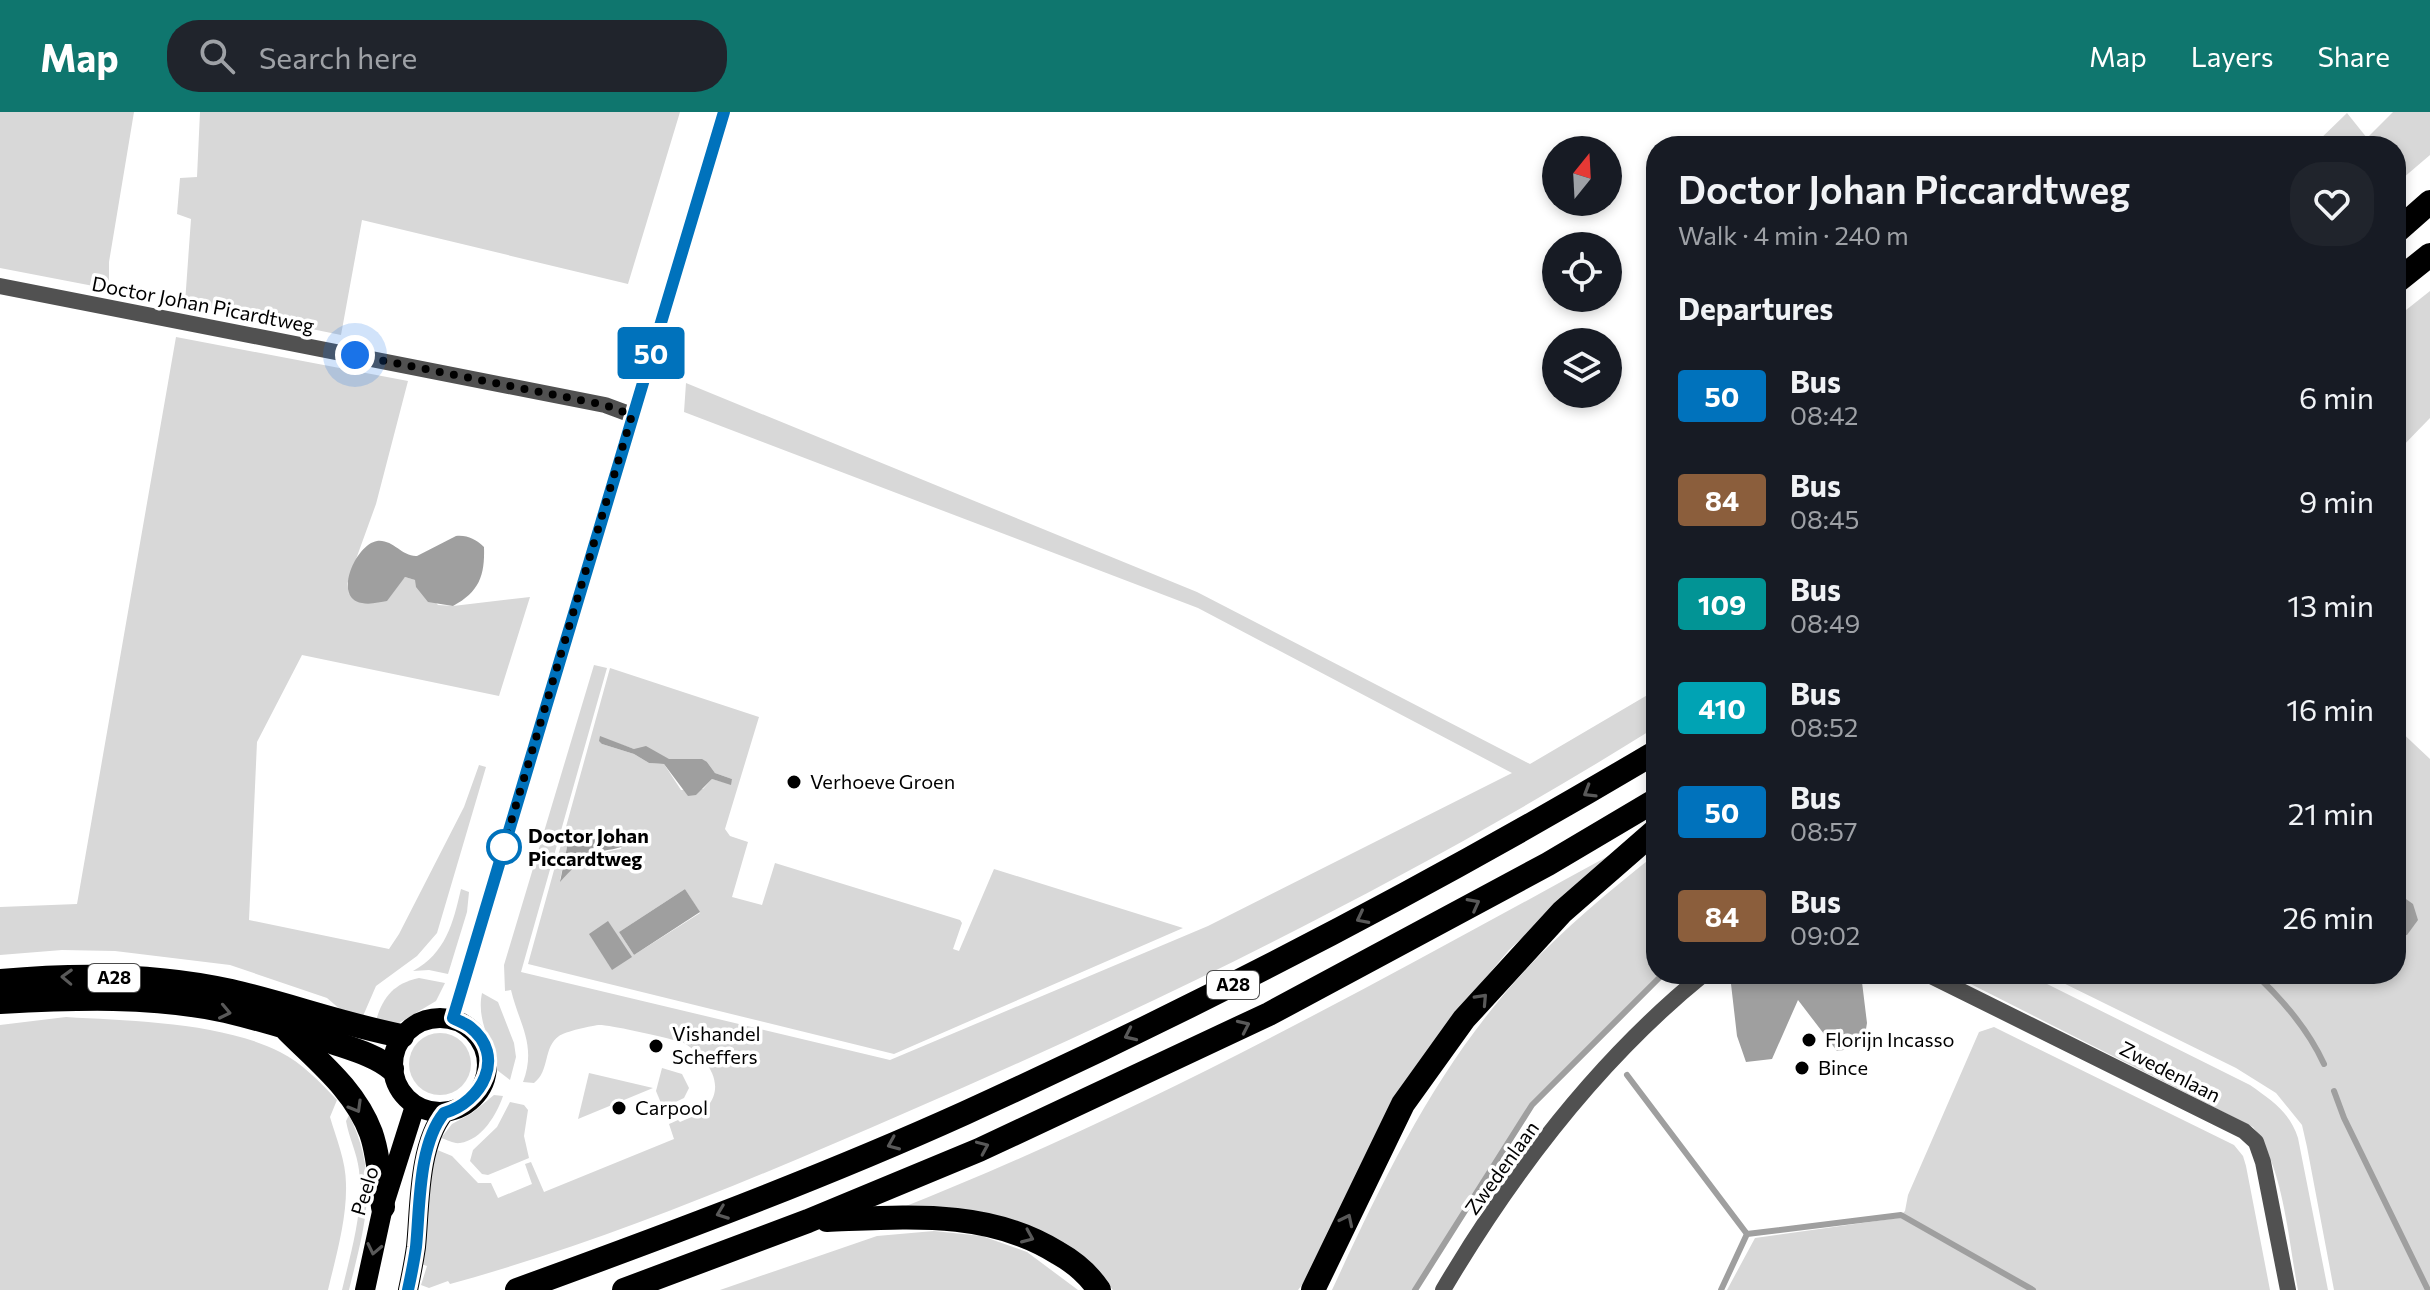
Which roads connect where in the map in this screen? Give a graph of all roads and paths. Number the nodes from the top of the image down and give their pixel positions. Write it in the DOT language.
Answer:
graph roads {
  1 [pos="724,112"];
  2 [pos="2430,202"];
  3 [pos="2406,223"];
  4 [pos="2430,255"];
  5 [pos="2406,274"];
  6 [pos="0,286"];
  7 [pos="632,415"];
  8 [pos="1646,758"];
  9 [pos="1646,806"];
  10 [pos="1646,839"];
  11 [pos="0,981"];
  12 [pos="1693,984"];
  13 [pos="1947,984"];
  14 [pos="0,1002"];
  15 [pos="453,1018"];
  16 [pos="283,1027"];
  17 [pos="402,1036"];
  18 [pos="392,1069"];
  19 [pos="415,1106"];
  20 [pos="444,1113"];
  21 [pos="383,1207"];
  22 [pos="808,1221"];
  23 [pos="365,1290"];
  24 [pos="408,1290"];
  25 [pos="517,1290"];
  26 [pos="624,1290"];
  27 [pos="1099,1290"];
  28 [pos="1313,1290"];
  29 [pos="1443,1290"];
  30 [pos="2288,1290"];
  1 -- 7 [label="main road"];
  2 -- 3 [label="highway"];
  4 -- 5 [label="highway"];
  6 -- 7 [label="street, Doctor Johan Picardtweg"];
  7 -- 15 [label="main road"];
  8 -- 25 [label="highway, A28, one-way"];
  22 -- 9 [label="highway, A28, one-way"];
  28 -- 10 [label="highway, one-way"];
  17 -- 11 [label="highway, A28, one-way"];
  12 -- 29 [label="street, Zwedenlaan"];
  13 -- 30 [label="street, Zwedenlaan"];
  14 -- 16 [label="highway, A28, one-way"];
  15 -- 17 [label="main road"];
  15 -- 20 [label="main road"];
  16 -- 18 [label="highway, A28"];
  16 -- 21 [label="highway, A28, one-way"];
  17 -- 18 [label="main road"];
  18 -- 19 [label="main road"];
  19 -- 20 [label="main road"];
  19 -- 21 [label="main road, Peelo"];
  20 -- 24 [label="main road"];
  21 -- 23 [label="main road, Peelo, one-way"];
  22 -- 26 [label="highway, A28"];
  22 -- 27 [label="highway, A28, one-way"];
}
